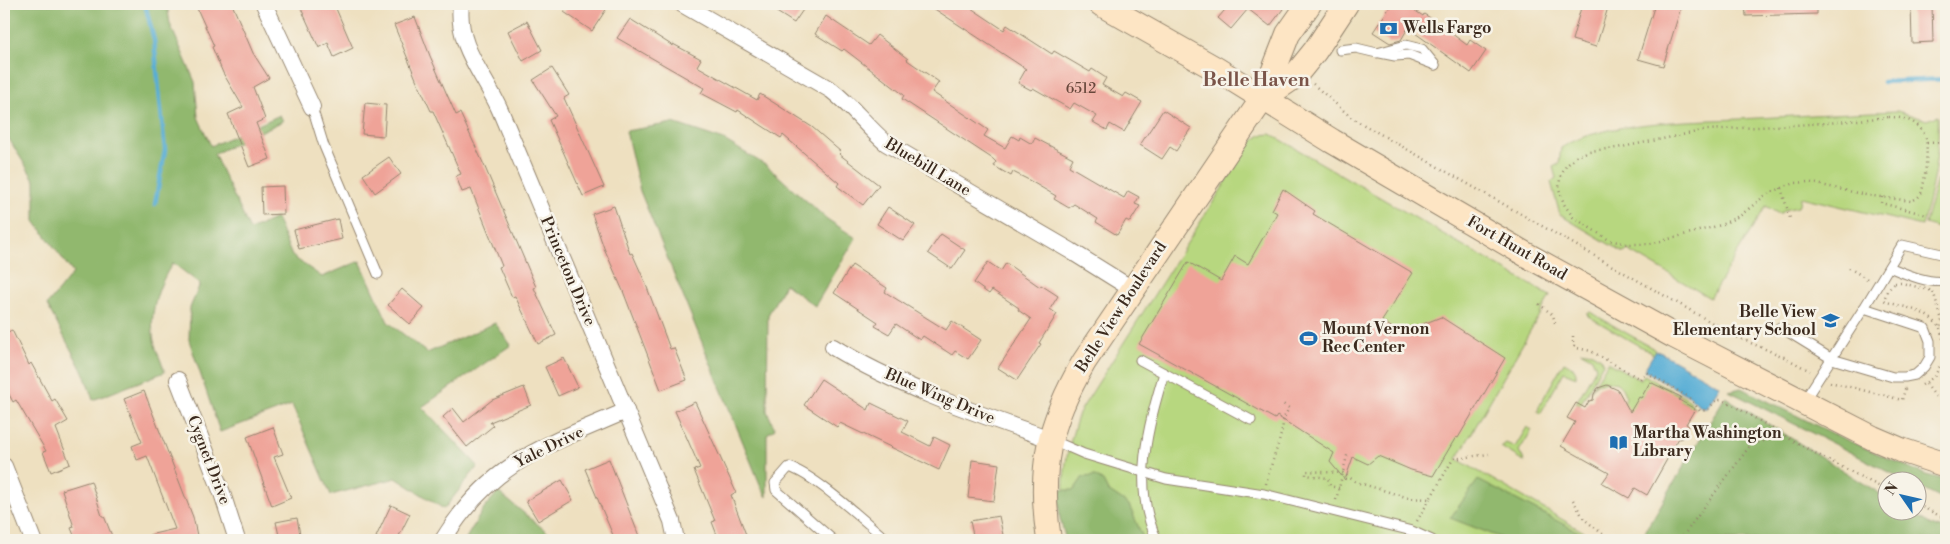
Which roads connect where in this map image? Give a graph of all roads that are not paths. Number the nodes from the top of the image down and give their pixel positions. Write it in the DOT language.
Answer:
graph roads {
  1 [pos="264,4"];
  2 [pos="461,4"];
  3 [pos="682,4"];
  4 [pos="1101,4"];
  5 [pos="1309,4"];
  6 [pos="1346,4"];
  7 [pos="1340,50"];
  8 [pos="1435,65"];
  9 [pos="1263,98"];
  10 [pos="312,107"];
  11 [pos="1946,255"];
  12 [pos="1890,267"];
  13 [pos="378,274"];
  14 [pos="1946,281"];
  15 [pos="1132,289"];
  16 [pos="1864,308"];
  17 [pos="1780,327"];
  18 [pos="833,347"];
  19 [pos="1832,359"];
  20 [pos="1140,360"];
  21 [pos="1164,373"];
  22 [pos="178,380"];
  23 [pos="1803,402"];
  24 [pos="626,411"];
  25 [pos="1251,420"];
  26 [pos="1050,439"];
  27 [pos="1946,465"];
  28 [pos="4,466"];
  29 [pos="1143,472"];
  30 [pos="34,540"];
  31 [pos="237,540"];
  32 [pos="443,540"];
  33 [pos="676,540"];
  34 [pos="833,540"];
  35 [pos="887,540"];
  36 [pos="1049,540"];
  37 [pos="1157,540"];
  38 [pos="1432,540"];
  1 -- 10 [label="street"];
  2 -- 24 [label="street, Princeton Drive"];
  3 -- 15 [label="street, Bluebill Lane"];
  4 -- 9 [label="main road, Fort Hunt Road"];
  5 -- 9 [label="main road, Belle View Boulevard"];
  6 -- 9 [label="main road, Belle View Boulevard"];
  7 -- 8 [label="lane"];
  9 -- 15 [label="main road, Belle View Boulevard"];
  9 -- 23 [label="main road, Fort Hunt Road"];
  10 -- 13 [label="lane"];
  11 -- 12 [label="lane"];
  12 -- 14 [label="lane"];
  12 -- 16 [label="lane"];
  15 -- 26 [label="main road, Belle View Boulevard"];
  16 -- 19 [label="lane"];
  16 -- 19 [label="lane"];
  17 -- 19 [label="lane"];
  18 -- 26 [label="street, Blue Wing Drive"];
  19 -- 23 [label="lane"];
  20 -- 21 [label="lane"];
  21 -- 25 [label="lane"];
  21 -- 29 [label="lane"];
  22 -- 31 [label="street, Cygnet Drive"];
  23 -- 27 [label="main road, Fort Hunt Road"];
  24 -- 32 [label="street, Yale Drive"];
  24 -- 33 [label="street, Princeton Drive"];
  26 -- 29 [label="lane"];
  26 -- 36 [label="main road, Belle View Boulevard"];
  28 -- 30 [label="street"];
  29 -- 37 [label="lane"];
  29 -- 38 [label="lane"];
  34 -- 35 [label="lane"];
}
